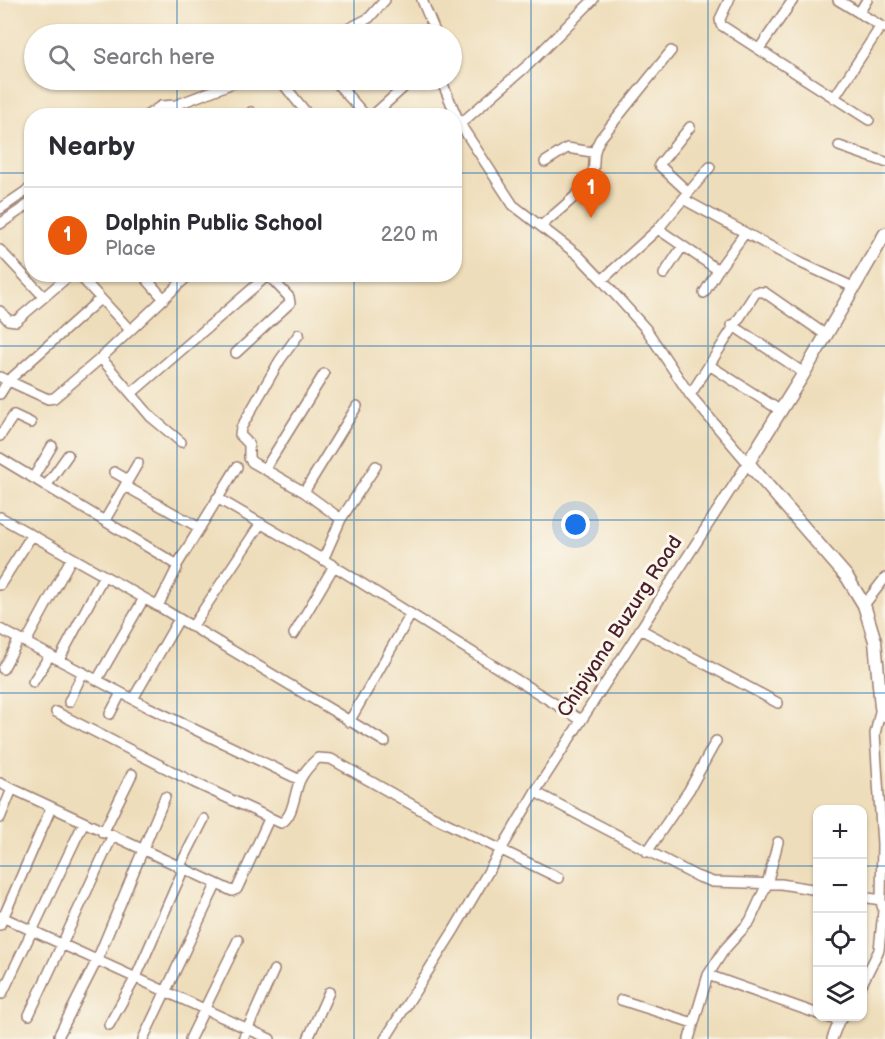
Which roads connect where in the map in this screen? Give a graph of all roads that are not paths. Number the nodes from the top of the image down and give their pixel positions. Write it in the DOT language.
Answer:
graph roads {
  1 [pos="385,0"];
  2 [pos="422,0"];
  3 [pos="593,0"];
  4 [pos="729,0"];
  5 [pos="793,0"];
  6 [pos="838,0"];
  7 [pos="867,0"];
  8 [pos="859,13"];
  9 [pos="357,24"];
  10 [pos="432,24"];
  11 [pos="883,27"];
  12 [pos="759,49"];
  13 [pos="671,51"];
  14 [pos="215,90"];
  15 [pos="288,90"];
  16 [pos="343,90"];
  17 [pos="401,90"];
  18 [pos="445,90"];
  19 [pos="834,98"];
  20 [pos="176,105"];
  21 [pos="158,108"];
  22 [pos="174,108"];
  23 [pos="303,108"];
  24 [pos="359,108"];
  25 [pos="381,108"];
  26 [pos="453,108"];
  27 [pos="869,120"];
  28 [pos="462,122"];
  29 [pos="462,127"];
  30 [pos="690,127"];
  31 [pos="839,146"];
  32 [pos="592,152"];
  33 [pos="545,162"];
  34 [pos="885,162"];
  35 [pos="710,167"];
  36 [pos="24,192"];
  37 [pos="685,196"];
  38 [pos="0,208"];
  39 [pos="24,208"];
  40 [pos="0,224"];
  41 [pos="541,226"];
  42 [pos="658,229"];
  43 [pos="745,234"];
  44 [pos="885,234"];
  45 [pos="682,247"];
  46 [pos="0,250"];
  47 [pos="718,270"];
  48 [pos="664,274"];
  49 [pos="24,276"];
  50 [pos="602,280"];
  51 [pos="30,282"];
  52 [pos="62,282"];
  53 [pos="85,282"];
  54 [pos="149,282"];
  55 [pos="182,282"];
  56 [pos="259,282"];
  57 [pos="275,282"];
  58 [pos="853,287"];
  59 [pos="704,292"];
  60 [pos="44,297"];
  61 [pos="100,299"];
  62 [pos="164,299"];
  63 [pos="0,311"];
  64 [pos="732,325"];
  65 [pos="130,330"];
  66 [pos="299,334"];
  67 [pos="826,335"];
  68 [pos="236,353"];
  69 [pos="101,358"];
  70 [pos="709,365"];
  71 [pos="804,373"];
  72 [pos="324,374"];
  73 [pos="4,379"];
  74 [pos="133,392"];
  75 [pos="0,394"];
  76 [pos="690,395"];
  77 [pos="357,406"];
  78 [pos="781,411"];
  79 [pos="31,423"];
  80 [pos="0,436"];
  81 [pos="181,442"];
  82 [pos="52,446"];
  83 [pos="68,455"];
  84 [pos="0,458"];
  85 [pos="138,463"];
  86 [pos="748,463"];
  87 [pos="376,466"];
  88 [pos="237,467"];
  89 [pos="266,469"];
  90 [pos="114,472"];
  91 [pos="33,478"];
  92 [pos="127,483"];
  93 [pos="46,486"];
  94 [pos="304,492"];
  95 [pos="218,498"];
  96 [pos="0,517"];
  97 [pos="341,519"];
  98 [pos="105,520"];
  99 [pos="261,523"];
  100 [pos="200,528"];
  101 [pos="32,535"];
  102 [pos="71,559"];
  103 [pos="322,560"];
  104 [pos="177,565"];
  105 [pos="334,566"];
  106 [pos="103,577"];
  107 [pos="885,578"];
  108 [pos="0,585"];
  109 [pos="143,600"];
  110 [pos="864,605"];
  111 [pos="158,606"];
  112 [pos="411,614"];
  113 [pos="178,619"];
  114 [pos="192,627"];
  115 [pos="0,629"];
  116 [pos="640,629"];
  117 [pos="294,634"];
  118 [pos="23,641"];
  119 [pos="54,657"];
  120 [pos="3,669"];
  121 [pos="82,672"];
  122 [pos="97,680"];
  123 [pos="33,682"];
  124 [pos="882,684"];
  125 [pos="121,693"];
  126 [pos="133,699"];
  127 [pos="69,702"];
  128 [pos="778,703"];
  129 [pos="883,711"];
  130 [pos="56,712"];
  131 [pos="110,714"];
  132 [pos="581,720"];
  133 [pos="349,722"];
  134 [pos="716,741"];
  135 [pos="384,742"];
  136 [pos="132,774"];
  137 [pos="300,780"];
  138 [pos="0,783"];
  139 [pos="12,789"];
  140 [pos="535,792"];
  141 [pos="165,797"];
  142 [pos="51,808"];
  143 [pos="0,818"];
  144 [pos="204,819"];
  145 [pos="269,819"];
  146 [pos="83,824"];
  147 [pos="107,835"];
  148 [pos="778,842"];
  149 [pos="884,842"];
  150 [pos="141,851"];
  151 [pos="499,851"];
  152 [pos="647,852"];
  153 [pos="181,869"];
  154 [pos="559,878"];
  155 [pos="767,884"];
  156 [pos="216,885"];
  157 [pos="813,889"];
  158 [pos="867,898"];
  159 [pos="881,900"];
  160 [pos="884,912"];
  161 [pos="1,919"];
  162 [pos="34,932"];
  163 [pos="238,940"];
  164 [pos="63,944"];
  165 [pos="97,960"];
  166 [pos="274,970"];
  167 [pos="867,974"];
  168 [pos="708,975"];
  169 [pos="136,977"];
  170 [pos="166,992"];
  171 [pos="329,992"];
  172 [pos="2,994"];
  173 [pos="621,999"];
  174 [pos="205,1008"];
  175 [pos="813,1012"];
  176 [pos="29,1015"];
  177 [pos="841,1021"];
  178 [pos="693,1023"];
  179 [pos="109,1025"];
  180 [pos="248,1028"];
  181 [pos="59,1035"];
  182 [pos="143,1039"];
  183 [pos="190,1039"];
  184 [pos="243,1039"];
  185 [pos="270,1039"];
  186 [pos="308,1039"];
  187 [pos="385,1039"];
  188 [pos="689,1039"];
  189 [pos="832,1039"];
  1 -- 9 [label="street"];
  2 -- 10 [label="street"];
  3 -- 28 [label="street"];
  4 -- 12 [label="street"];
  5 -- 12 [label="street"];
  6 -- 8 [label="street"];
  7 -- 8 [label="street"];
  8 -- 11 [label="street"];
  11 -- 19 [label="street"];
  12 -- 19 [label="street"];
  13 -- 32 [label="street"];
  14 -- 20 [label="street"];
  15 -- 23 [label="street"];
  16 -- 24 [label="street"];
  17 -- 25 [label="street"];
  18 -- 26 [label="street"];
  19 -- 27 [label="street"];
  20 -- 21 [label="street"];
  20 -- 22 [label="street"];
  29 -- 41 [label="street"];
  30 -- 37 [label="street"];
  31 -- 34 [label="street"];
  32 -- 33 [label="street"];
  32 -- 41 [label="street"];
  35 -- 37 [label="street"];
  36 -- 38 [label="street"];
  37 -- 42 [label="street"];
  37 -- 43 [label="street"];
  39 -- 40 [label="street"];
  41 -- 50 [label="street"];
  42 -- 45 [label="street"];
  42 -- 50 [label="street"];
  43 -- 47 [label="street"];
  43 -- 58 [label="street"];
  44 -- 58 [label="street, Chipiyana Buzurg Road"];
  45 -- 47 [label="street"];
  45 -- 48 [label="street"];
  46 -- 49 [label="street"];
  47 -- 59 [label="street"];
  50 -- 76 [label="street"];
  51 -- 60 [label="street"];
  52 -- 60 [label="street"];
  53 -- 61 [label="street"];
  54 -- 62 [label="street"];
  55 -- 62 [label="street"];
  56 -- 74 [label="street"];
  57 -- 68 [label="street"];
  58 -- 67 [label="street, Chipiyana Buzurg Road"];
  60 -- 63 [label="street"];
  61 -- 65 [label="street"];
  61 -- 73 [label="street"];
  62 -- 65 [label="street"];
  64 -- 67 [label="street"];
  64 -- 70 [label="street"];
  64 -- 71 [label="street"];
  65 -- 69 [label="street"];
  66 -- 89 [label="street"];
  67 -- 71 [label="street, Chipiyana Buzurg Road"];
  69 -- 73 [label="street"];
  69 -- 74 [label="street"];
  70 -- 76 [label="street"];
  70 -- 78 [label="street"];
  71 -- 78 [label="street, Chipiyana Buzurg Road"];
  72 -- 89 [label="street"];
  73 -- 75 [label="street"];
  74 -- 81 [label="street"];
  76 -- 86 [label="street"];
  77 -- 94 [label="street"];
  78 -- 86 [label="street, Chipiyana Buzurg Road"];
  79 -- 80 [label="street"];
  82 -- 91 [label="street"];
  83 -- 93 [label="street"];
  84 -- 91 [label="street"];
  85 -- 92 [label="street"];
  86 -- 110 [label="street"];
  86 -- 116 [label="street, Chipiyana Buzurg Road"];
  87 -- 97 [label="street"];
  88 -- 95 [label="street"];
  89 -- 94 [label="street"];
  90 -- 92 [label="street"];
  91 -- 93 [label="street"];
  92 -- 98 [label="street"];
  92 -- 100 [label="street"];
  93 -- 98 [label="street"];
  94 -- 97 [label="street"];
  95 -- 99 [label="street"];
  95 -- 100 [label="street"];
  96 -- 101 [label="street"];
  97 -- 103 [label="street"];
  98 -- 104 [label="street"];
  99 -- 103 [label="street"];
  99 -- 114 [label="street"];
  100 -- 104 [label="street"];
  101 -- 102 [label="street"];
  101 -- 108 [label="street"];
  102 -- 106 [label="street"];
  102 -- 118 [label="street"];
  103 -- 105 [label="street"];
  104 -- 111 [label="street"];
  105 -- 112 [label="street"];
  105 -- 117 [label="street"];
  106 -- 109 [label="street"];
  106 -- 119 [label="street"];
  107 -- 110 [label="street"];
  109 -- 111 [label="street"];
  109 -- 122 [label="street"];
  110 -- 124 [label="street"];
  111 -- 113 [label="street"];
  112 -- 132 [label="street"];
  112 -- 133 [label="street"];
  113 -- 114 [label="street"];
  113 -- 126 [label="street"];
  114 -- 133 [label="street"];
  115 -- 118 [label="street"];
  116 -- 128 [label="street"];
  116 -- 132 [label="street, Chipiyana Buzurg Road"];
  118 -- 119 [label="street"];
  118 -- 120 [label="street"];
  119 -- 121 [label="street"];
  119 -- 123 [label="street"];
  121 -- 122 [label="street"];
  121 -- 127 [label="street"];
  122 -- 125 [label="street"];
  124 -- 129 [label="street"];
  125 -- 126 [label="street"];
  125 -- 131 [label="street"];
  126 -- 137 [label="street"];
  129 -- 149 [label="street"];
  130 -- 145 [label="street"];
  132 -- 140 [label="street, Chipiyana Buzurg Road"];
  133 -- 135 [label="street"];
  134 -- 152 [label="street"];
  136 -- 147 [label="street"];
  137 -- 145 [label="street"];
  137 -- 151 [label="street"];
  138 -- 139 [label="street"];
  139 -- 142 [label="street"];
  139 -- 143 [label="street"];
  140 -- 151 [label="street, Chipiyana Buzurg Road"];
  140 -- 152 [label="street"];
  141 -- 150 [label="street"];
  142 -- 146 [label="street"];
  142 -- 161 [label="street"];
  144 -- 153 [label="street"];
  145 -- 156 [label="street"];
  146 -- 147 [label="street"];
  146 -- 162 [label="street"];
  147 -- 150 [label="street"];
  147 -- 164 [label="street"];
  148 -- 155 [label="street"];
  149 -- 159 [label="street"];
  150 -- 153 [label="street"];
  150 -- 165 [label="street"];
  151 -- 154 [label="street"];
  151 -- 187 [label="street, Chipiyana Buzurg Road"];
  152 -- 155 [label="street"];
  153 -- 156 [label="street"];
  153 -- 169 [label="street"];
  155 -- 157 [label="street"];
  155 -- 168 [label="street"];
  156 -- 170 [label="street"];
  158 -- 159 [label="street"];
  159 -- 160 [label="street"];
  160 -- 167 [label="street"];
  161 -- 162 [label="street"];
  162 -- 164 [label="street"];
  162 -- 172 [label="street"];
  163 -- 174 [label="street"];
  164 -- 165 [label="street"];
  164 -- 176 [label="street"];
  165 -- 169 [label="street"];
  165 -- 181 [label="street"];
  166 -- 180 [label="street"];
  168 -- 175 [label="street"];
  168 -- 178 [label="street"];
  169 -- 170 [label="street"];
  169 -- 179 [label="street"];
  170 -- 174 [label="street"];
  170 -- 182 [label="street"];
  171 -- 186 [label="street"];
  173 -- 178 [label="street"];
  174 -- 180 [label="street"];
  174 -- 183 [label="street"];
  177 -- 189 [label="street"];
  178 -- 188 [label="street"];
  180 -- 184 [label="street"];
  180 -- 185 [label="street"];
}
